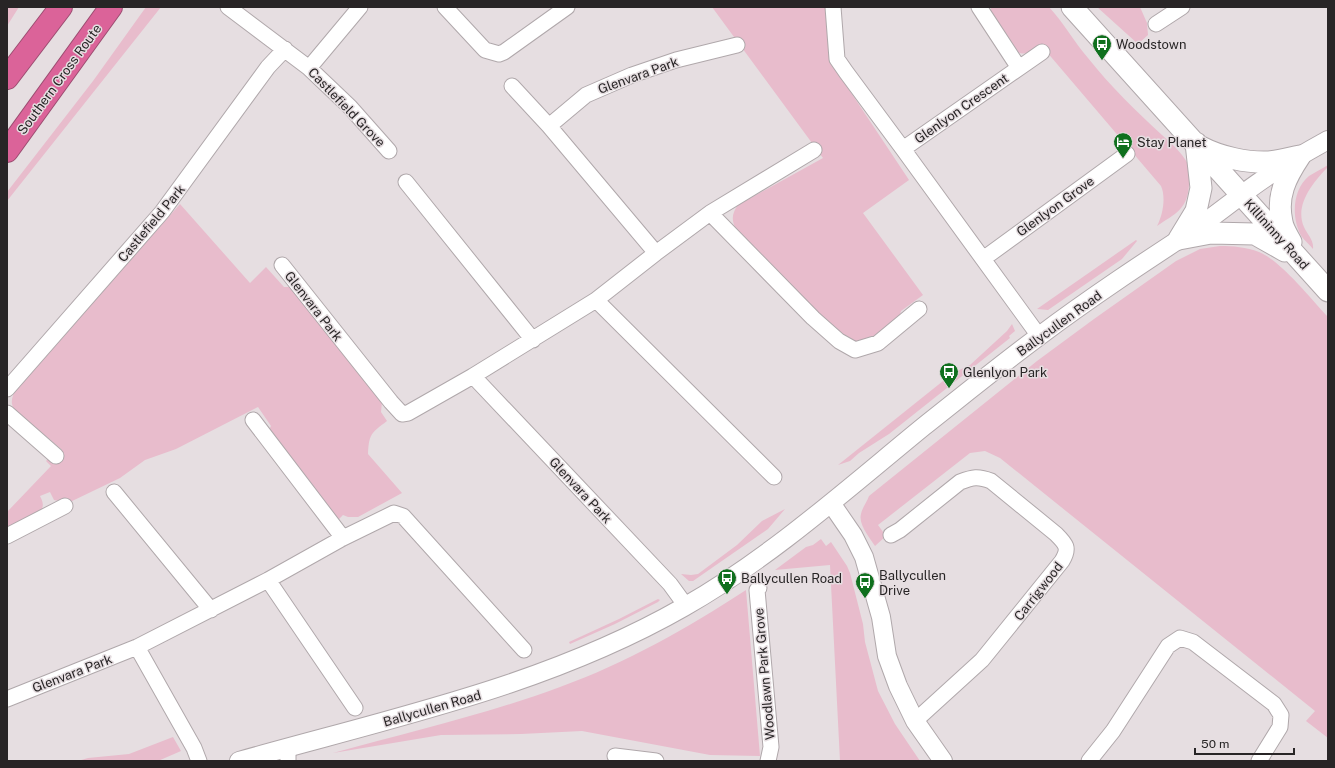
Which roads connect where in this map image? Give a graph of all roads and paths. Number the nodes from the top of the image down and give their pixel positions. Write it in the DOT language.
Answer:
graph roads {
  1 [pos="51,7"];
  2 [pos="61,7"];
  3 [pos="112,7"];
  4 [pos="228,7"];
  5 [pos="360,7"];
  6 [pos="445,7"];
  7 [pos="567,7"];
  8 [pos="833,7"];
  9 [pos="979,7"];
  10 [pos="1072,7"];
  11 [pos="1182,7"];
  12 [pos="1156,24"];
  13 [pos="737,45"];
  14 [pos="285,49"];
  15 [pos="1042,52"];
  16 [pos="309,68"];
  17 [pos="1019,68"];
  18 [pos="12,72"];
  19 [pos="512,86"];
  20 [pos="549,126"];
  21 [pos="1328,140"];
  22 [pos="1196,144"];
  23 [pos="903,149"];
  24 [pos="389,150"];
  25 [pos="814,150"];
  26 [pos="7,151"];
  27 [pos="1127,154"];
  28 [pos="1300,156"];
  29 [pos="406,182"];
  30 [pos="1243,195"];
  31 [pos="710,213"];
  32 [pos="1179,239"];
  33 [pos="656,253"];
  34 [pos="983,259"];
  35 [pos="1299,259"];
  36 [pos="282,265"];
  37 [pos="1328,291"];
  38 [pos="596,300"];
  39 [pos="919,309"];
  40 [pos="1039,336"];
  41 [pos="533,340"];
  42 [pos="473,376"];
  43 [pos="7,389"];
  44 [pos="7,413"];
  45 [pos="253,420"];
  46 [pos="56,456"];
  47 [pos="774,477"];
  48 [pos="114,492"];
  49 [pos="830,503"];
  50 [pos="65,506"];
  51 [pos="891,535"];
  52 [pos="7,536"];
  53 [pos="343,538"];
  54 [pos="268,580"];
  55 [pos="759,588"];
  56 [pos="686,606"];
  57 [pos="210,610"];
  58 [pos="138,648"];
  59 [pos="524,650"];
  60 [pos="7,698"];
  61 [pos="355,708"];
  62 [pos="915,721"];
  63 [pos="288,754"];
  64 [pos="615,756"];
  65 [pos="199,761"];
  66 [pos="240,761"];
  67 [pos="656,761"];
  68 [pos="768,761"];
  69 [pos="943,761"];
  70 [pos="1089,761"];
  71 [pos="1259,761"];
  1 -- 18 [label="highway"];
  2 -- 18 [label="highway"];
  3 -- 26 [label="highway, Southern Cross Route"];
  4 -- 14 [label="street, Castlefield Grove"];
  5 -- 16 [label="street"];
  6 -- 7 [label="street"];
  8 -- 23 [label="street"];
  9 -- 17 [label="street, Glenlyon Crescent"];
  10 -- 22 [label="main road, Killininny Road"];
  11 -- 12 [label="street"];
  13 -- 20 [label="street, Glenvara Park"];
  14 -- 16 [label="street, Castlefield Grove"];
  14 -- 43 [label="street, Castlefield Park"];
  15 -- 17 [label="street, Glenlyon Crescent"];
  16 -- 24 [label="street, Castlefield Grove"];
  17 -- 23 [label="street, Glenlyon Crescent"];
  19 -- 20 [label="street"];
  20 -- 33 [label="street"];
  21 -- 28 [label="street, Ballycullen Road"];
  22 -- 28 [label="main road"];
  22 -- 30 [label="main road, Killininny Road"];
  22 -- 32 [label="main road"];
  23 -- 34 [label="street"];
  25 -- 31 [label="street, Glenvara Park"];
  27 -- 34 [label="street, Glenlyon Grove"];
  28 -- 30 [label="street, Ballycullen Road"];
  28 -- 35 [label="main road"];
  29 -- 41 [label="street"];
  30 -- 32 [label="street, Ballycullen Road"];
  30 -- 35 [label="main road, Killininny Road"];
  31 -- 33 [label="street, Glenvara Park"];
  31 -- 39 [label="street"];
  32 -- 35 [label="main road"];
  32 -- 40 [label="street, Ballycullen Road"];
  33 -- 38 [label="street, Glenvara Park"];
  34 -- 40 [label="street"];
  35 -- 37 [label="main road, Killininny Road"];
  36 -- 42 [label="street, Glenvara Park"];
  38 -- 41 [label="street, Glenvara Park"];
  38 -- 47 [label="street"];
  40 -- 49 [label="street, Ballycullen Road"];
  41 -- 42 [label="street, Glenvara Park"];
  42 -- 56 [label="street, Glenvara Park"];
  44 -- 46 [label="street"];
  45 -- 53 [label="street"];
  48 -- 57 [label="street"];
  49 -- 56 [label="street, Ballycullen Road"];
  49 -- 62 [label="street"];
  50 -- 52 [label="street"];
  51 -- 62 [label="street, Carrigwood"];
  53 -- 54 [label="street, Glenvara Park"];
  53 -- 59 [label="street, Glenvara Park"];
  54 -- 57 [label="street, Glenvara Park"];
  54 -- 61 [label="street"];
  55 -- 68 [label="street, Woodlawn Park Grove"];
  56 -- 63 [label="street, Ballycullen Road"];
  57 -- 58 [label="street, Glenvara Park"];
  58 -- 60 [label="street, Glenvara Park"];
  58 -- 65 [label="street"];
  62 -- 69 [label="street"];
  63 -- 66 [label="street, Ballycullen Road"];
  64 -- 67 [label="street"];
  70 -- 71 [label="street"];
}
